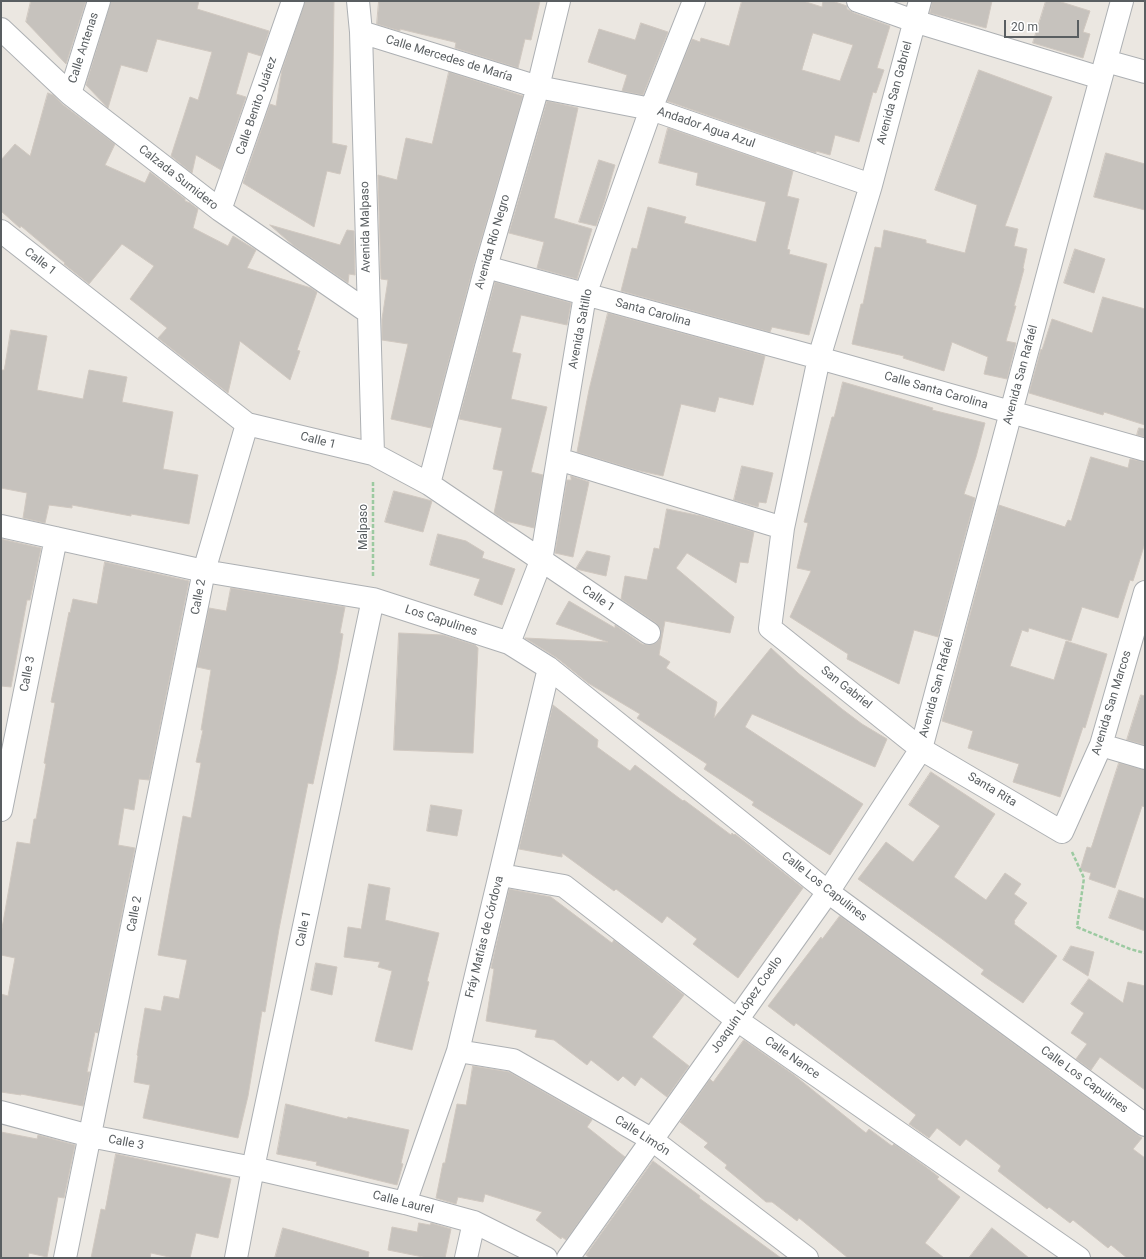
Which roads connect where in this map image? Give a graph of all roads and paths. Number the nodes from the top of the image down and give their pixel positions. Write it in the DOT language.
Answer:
graph roads {
  1 [pos="100,1"];
  2 [pos="293,1"];
  3 [pos="358,1"];
  4 [pos="559,1"];
  5 [pos="694,1"];
  6 [pos="858,1"];
  7 [pos="1122,1"];
  8 [pos="917,11"];
  9 [pos="1,29"];
  10 [pos="361,32"];
  11 [pos="1104,69"];
  12 [pos="1145,72"];
  13 [pos="538,87"];
  14 [pos="70,94"];
  15 [pos="651,109"];
  16 [pos="871,185"];
  17 [pos="220,210"];
  18 [pos="1,231"];
  19 [pos="486,267"];
  20 [pos="586,295"];
  21 [pos="368,312"];
  22 [pos="820,358"];
  23 [pos="1011,412"];
  24 [pos="247,424"];
  25 [pos="1145,450"];
  26 [pos="373,454"];
  27 [pos="558,459"];
  28 [pos="428,484"];
  29 [pos="1,526"];
  30 [pos="783,528"];
  31 [pos="56,538"];
  32 [pos="541,561"];
  33 [pos="204,571"];
  34 [pos="1145,592"];
  35 [pos="373,599"];
  36 [pos="649,633"];
  37 [pos="509,643"];
  38 [pos="549,668"];
  39 [pos="1101,745"];
  40 [pos="921,749"];
  41 [pos="1145,758"];
  42 [pos="1,810"];
  43 [pos="1062,832"];
  44 [pos="501,875"];
  45 [pos="828,892"];
  46 [pos="1145,953"];
  47 [pos="736,1020"];
  48 [pos="458,1051"];
  49 [pos="1,1112"];
  50 [pos="1145,1125"];
  51 [pos="90,1136"];
  52 [pos="651,1139"];
  53 [pos="253,1168"];
  54 [pos="405,1203"];
  55 [pos="474,1222"];
  56 [pos="65,1258"];
  57 [pos="236,1258"];
  58 [pos="466,1258"];
  59 [pos="546,1258"];
  60 [pos="568,1258"];
  61 [pos="807,1258"];
  62 [pos="1079,1258"];
  1 -- 14 [label="street, Calle Antenas"];
  2 -- 17 [label="street, Calle Benito Juárez"];
  3 -- 10 [label="street, Avenida Malpaso"];
  4 -- 13 [label="street, Avenida Río Negro"];
  5 -- 15 [label="street, Avenida Saltillo"];
  6 -- 8 [label="street"];
  7 -- 11 [label="street, Avenida San Rafaél"];
  8 -- 11 [label="street"];
  8 -- 16 [label="street, Avenida San Gabriel"];
  9 -- 14 [label="street, Calzada Sumidero"];
  10 -- 13 [label="street, Calle Mercedes de María"];
  10 -- 21 [label="street, Avenida Malpaso"];
  11 -- 12 [label="street"];
  11 -- 23 [label="street, Avenida San Rafaél"];
  13 -- 15 [label="street, Andador Agua Azul"];
  13 -- 19 [label="street, Avenida Río Negro"];
  14 -- 17 [label="street, Calzada Sumidero"];
  15 -- 16 [label="street, Andador Agua Azul"];
  15 -- 20 [label="street, Avenida Saltillo"];
  16 -- 22 [label="street"];
  17 -- 21 [label="street, Calzada Sumidero"];
  18 -- 24 [label="street, Calle 1"];
  19 -- 20 [label="street, Santa Carolina"];
  19 -- 28 [label="street, Avenida Río Negro"];
  20 -- 22 [label="street, Santa Carolina"];
  20 -- 27 [label="street, Avenida Saltillo"];
  21 -- 26 [label="street, Avenida Malpaso"];
  22 -- 23 [label="street, Calle Santa Carolina"];
  22 -- 30 [label="street"];
  23 -- 25 [label="street, Calle Santa Carolina"];
  23 -- 40 [label="street, Avenida San Rafaél"];
  24 -- 26 [label="street, Calle 1"];
  24 -- 33 [label="street, Calle 2"];
  26 -- 28 [label="street, Calle 1"];
  26 -- 35 [label="path, Malpaso"];
  27 -- 30 [label="street"];
  27 -- 32 [label="street, Avenida Saltillo"];
  28 -- 32 [label="street, Calle 1"];
  29 -- 31 [label="street, Calle 2"];
  30 -- 40 [label="street, San Gabriel"];
  31 -- 33 [label="street, Calle 2"];
  31 -- 42 [label="street, Calle 3"];
  32 -- 36 [label="street, Calle 1"];
  32 -- 37 [label="street, Avenida Saltillo"];
  33 -- 35 [label="street, Calle 2"];
  33 -- 51 [label="street, Calle 2"];
  34 -- 39 [label="street, Avenida San Marcos"];
  35 -- 37 [label="street, Los Capulines"];
  35 -- 53 [label="street, Calle 1"];
  37 -- 38 [label="street, Calle Los Capulines"];
  38 -- 44 [label="street, Fráy Matías de Córdova"];
  38 -- 45 [label="street, Calle Los Capulines"];
  39 -- 41 [label="street"];
  39 -- 43 [label="street, Avenida San Marcos"];
  40 -- 43 [label="street, Santa Rita"];
  40 -- 45 [label="street, Joaquín López Coello"];
  43 -- 46 [label="path"];
  44 -- 47 [label="street, Calle Nance"];
  44 -- 48 [label="street, Fráy Matías de Córdova"];
  45 -- 47 [label="street, Joaquín López Coello"];
  45 -- 50 [label="street, Calle Los Capulines"];
  47 -- 52 [label="street, Joaquín López Coello"];
  47 -- 62 [label="street, Calle Nance"];
  48 -- 52 [label="street, Calle Limón"];
  48 -- 54 [label="street, Fráy Matías de Córdova"];
  49 -- 51 [label="street, Calle 3"];
  51 -- 53 [label="street, Calle 3"];
  51 -- 56 [label="street, Calle 2"];
  52 -- 60 [label="street, Joaquín López Coello"];
  52 -- 61 [label="street, Calle Limón"];
  53 -- 54 [label="street, Calle Laurel"];
  53 -- 57 [label="street, Calle 1"];
  54 -- 55 [label="street, Calle Laurel"];
  55 -- 58 [label="street"];
  55 -- 59 [label="street, Calle Laurel"];
}
